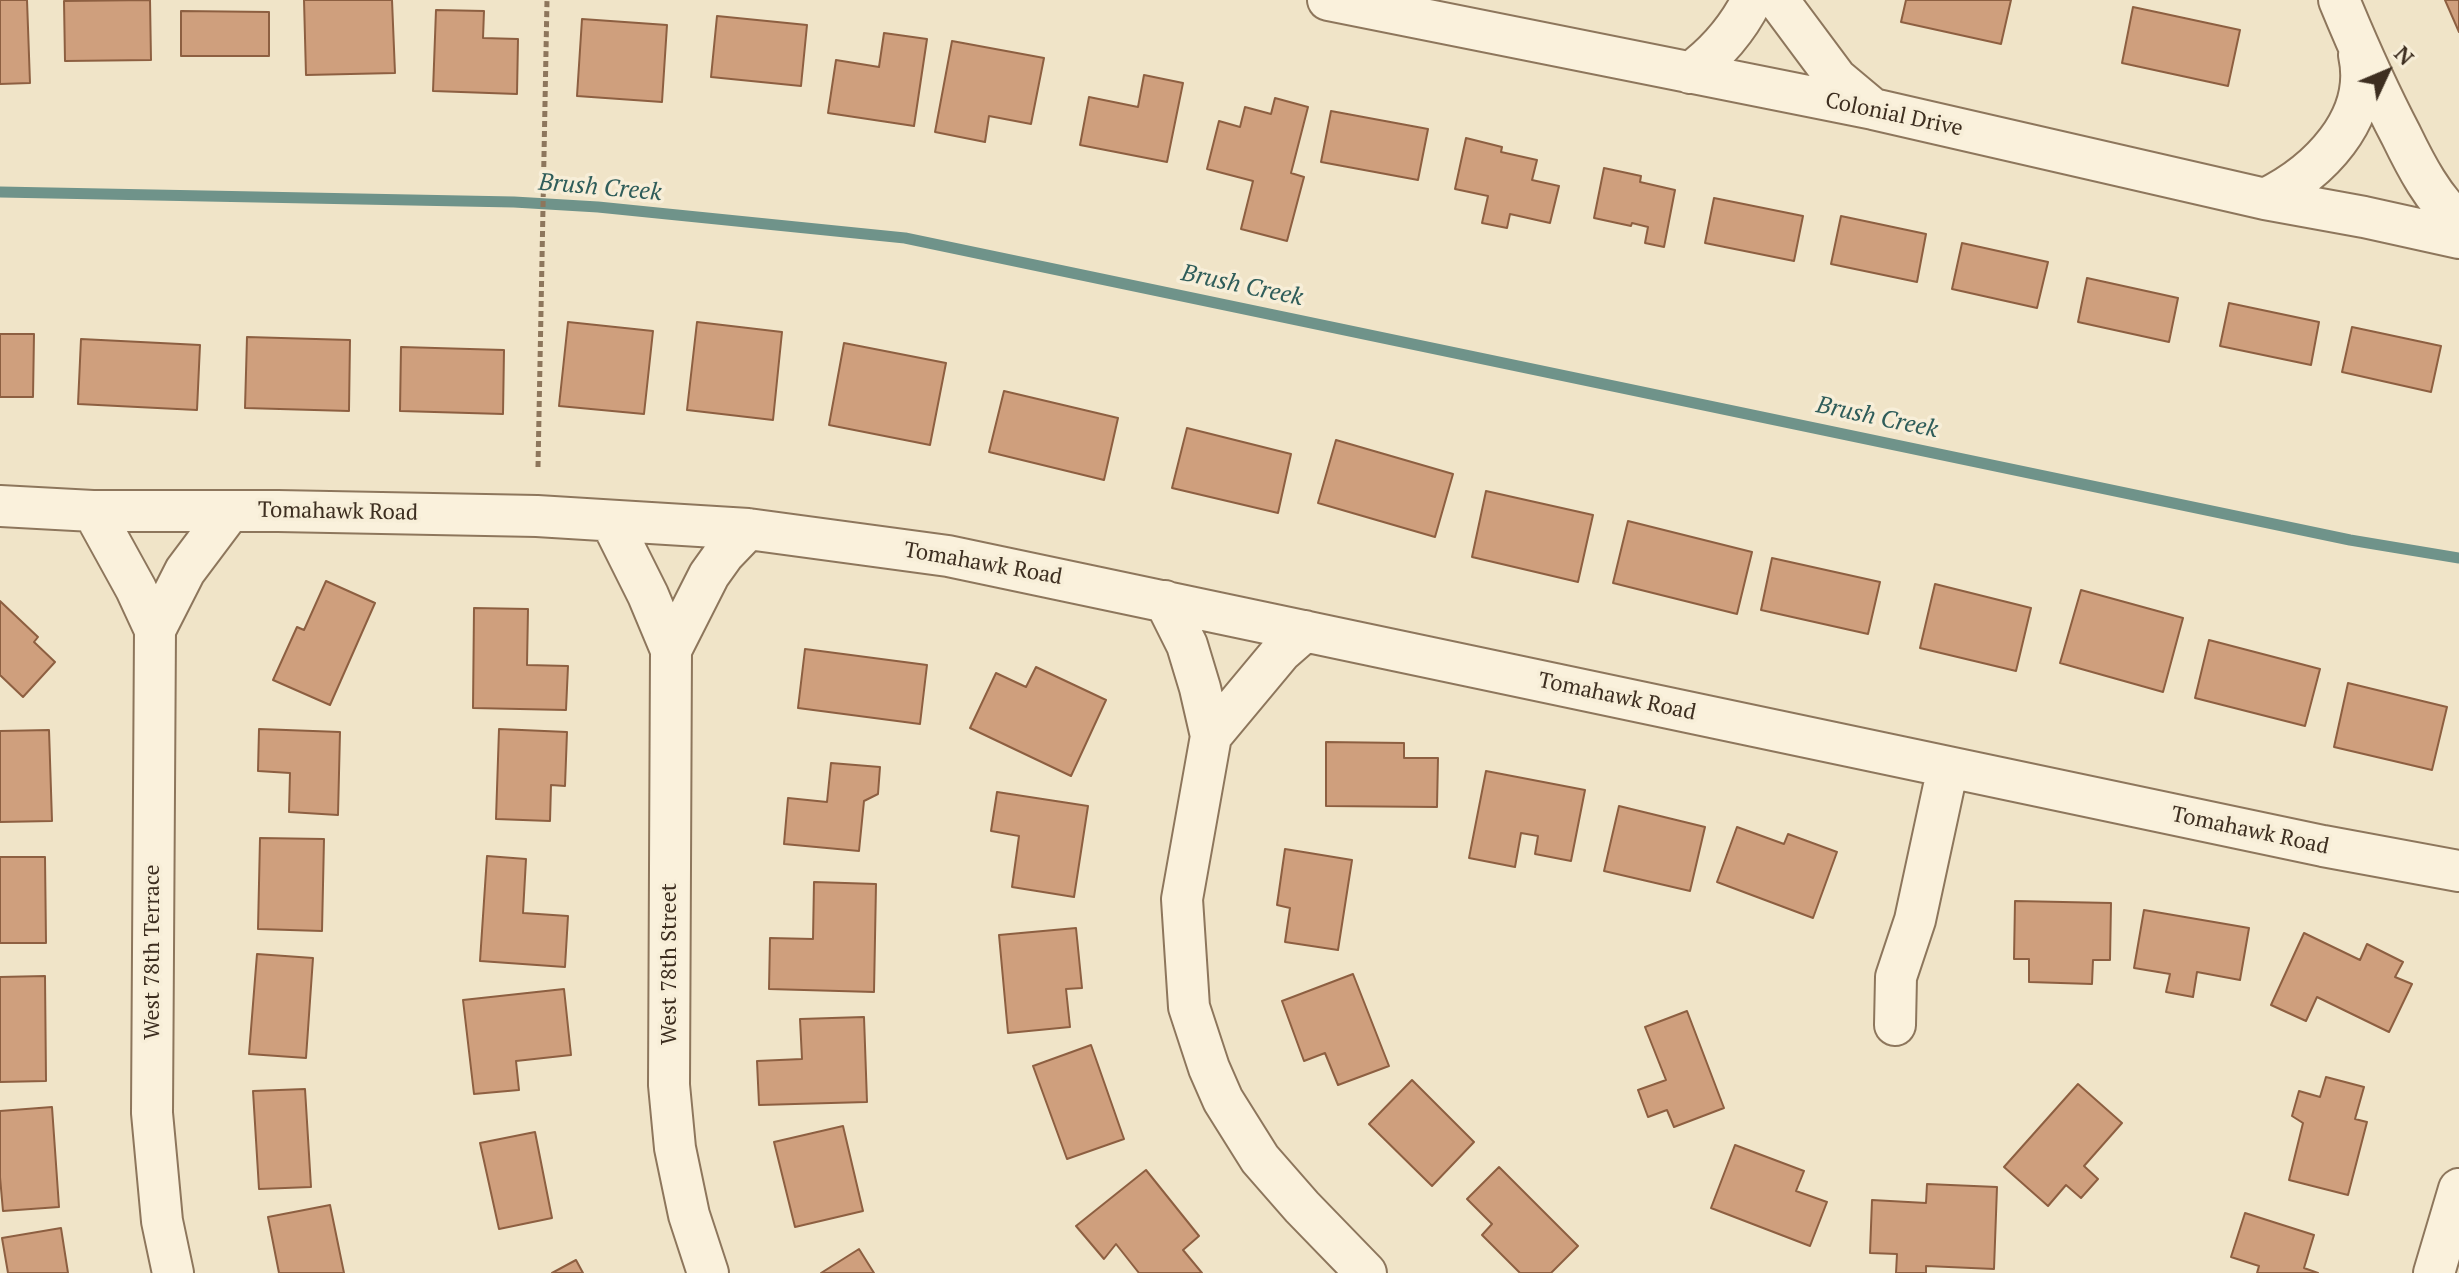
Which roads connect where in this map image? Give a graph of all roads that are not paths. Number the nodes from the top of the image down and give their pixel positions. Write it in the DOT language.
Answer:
graph roads {
  1 [pos="1328,0"];
  2 [pos="1752,0"];
  3 [pos="1778,0"];
  4 [pos="2339,0"];
  5 [pos="2356,40"];
  6 [pos="1690,73"];
  7 [pos="1873,109"];
  8 [pos="2265,199"];
  9 [pos="2459,222"];
  10 [pos="2459,238"];
  11 [pos="0,506"];
  12 [pos="93,511"];
  13 [pos="230,511"];
  14 [pos="611,521"];
  15 [pos="748,529"];
  16 [pos="1165,601"];
  17 [pos="155,630"];
  18 [pos="1305,631"];
  19 [pos="671,650"];
  20 [pos="1211,736"];
  21 [pos="1948,767"];
  22 [pos="2459,871"];
  23 [pos="1895,1025"];
  24 [pos="2459,1189"];
  25 [pos="173,1273"];
  26 [pos="708,1273"];
  27 [pos="1366,1273"];
  28 [pos="2434,1273"];
  1 -- 6 [label="street, Colonial Drive"];
  2 -- 6 [label="street"];
  3 -- 7 [label="street"];
  4 -- 5 [label="street"];
  5 -- 8 [label="street"];
  5 -- 9 [label="street"];
  6 -- 7 [label="street, Colonial Drive"];
  7 -- 8 [label="street, Colonial Drive"];
  8 -- 10 [label="street, Colonial Drive"];
  11 -- 12 [label="street, Tomahawk Road"];
  12 -- 13 [label="street, Tomahawk Road"];
  12 -- 17 [label="street, West 78th Terrace"];
  13 -- 14 [label="street, Tomahawk Road"];
  13 -- 17 [label="street, West 78th Terrace"];
  14 -- 15 [label="street, Tomahawk Road"];
  14 -- 19 [label="street, West 78th Street"];
  15 -- 16 [label="street, Tomahawk Road"];
  15 -- 19 [label="street, West 78th Street"];
  16 -- 18 [label="street, Tomahawk Road"];
  16 -- 20 [label="street"];
  17 -- 25 [label="street, West 78th Terrace"];
  18 -- 20 [label="street"];
  18 -- 21 [label="street, Tomahawk Road"];
  19 -- 26 [label="street, West 78th Street"];
  20 -- 27 [label="street"];
  21 -- 22 [label="street, Tomahawk Road"];
  21 -- 23 [label="street"];
  24 -- 28 [label="street"];
}
